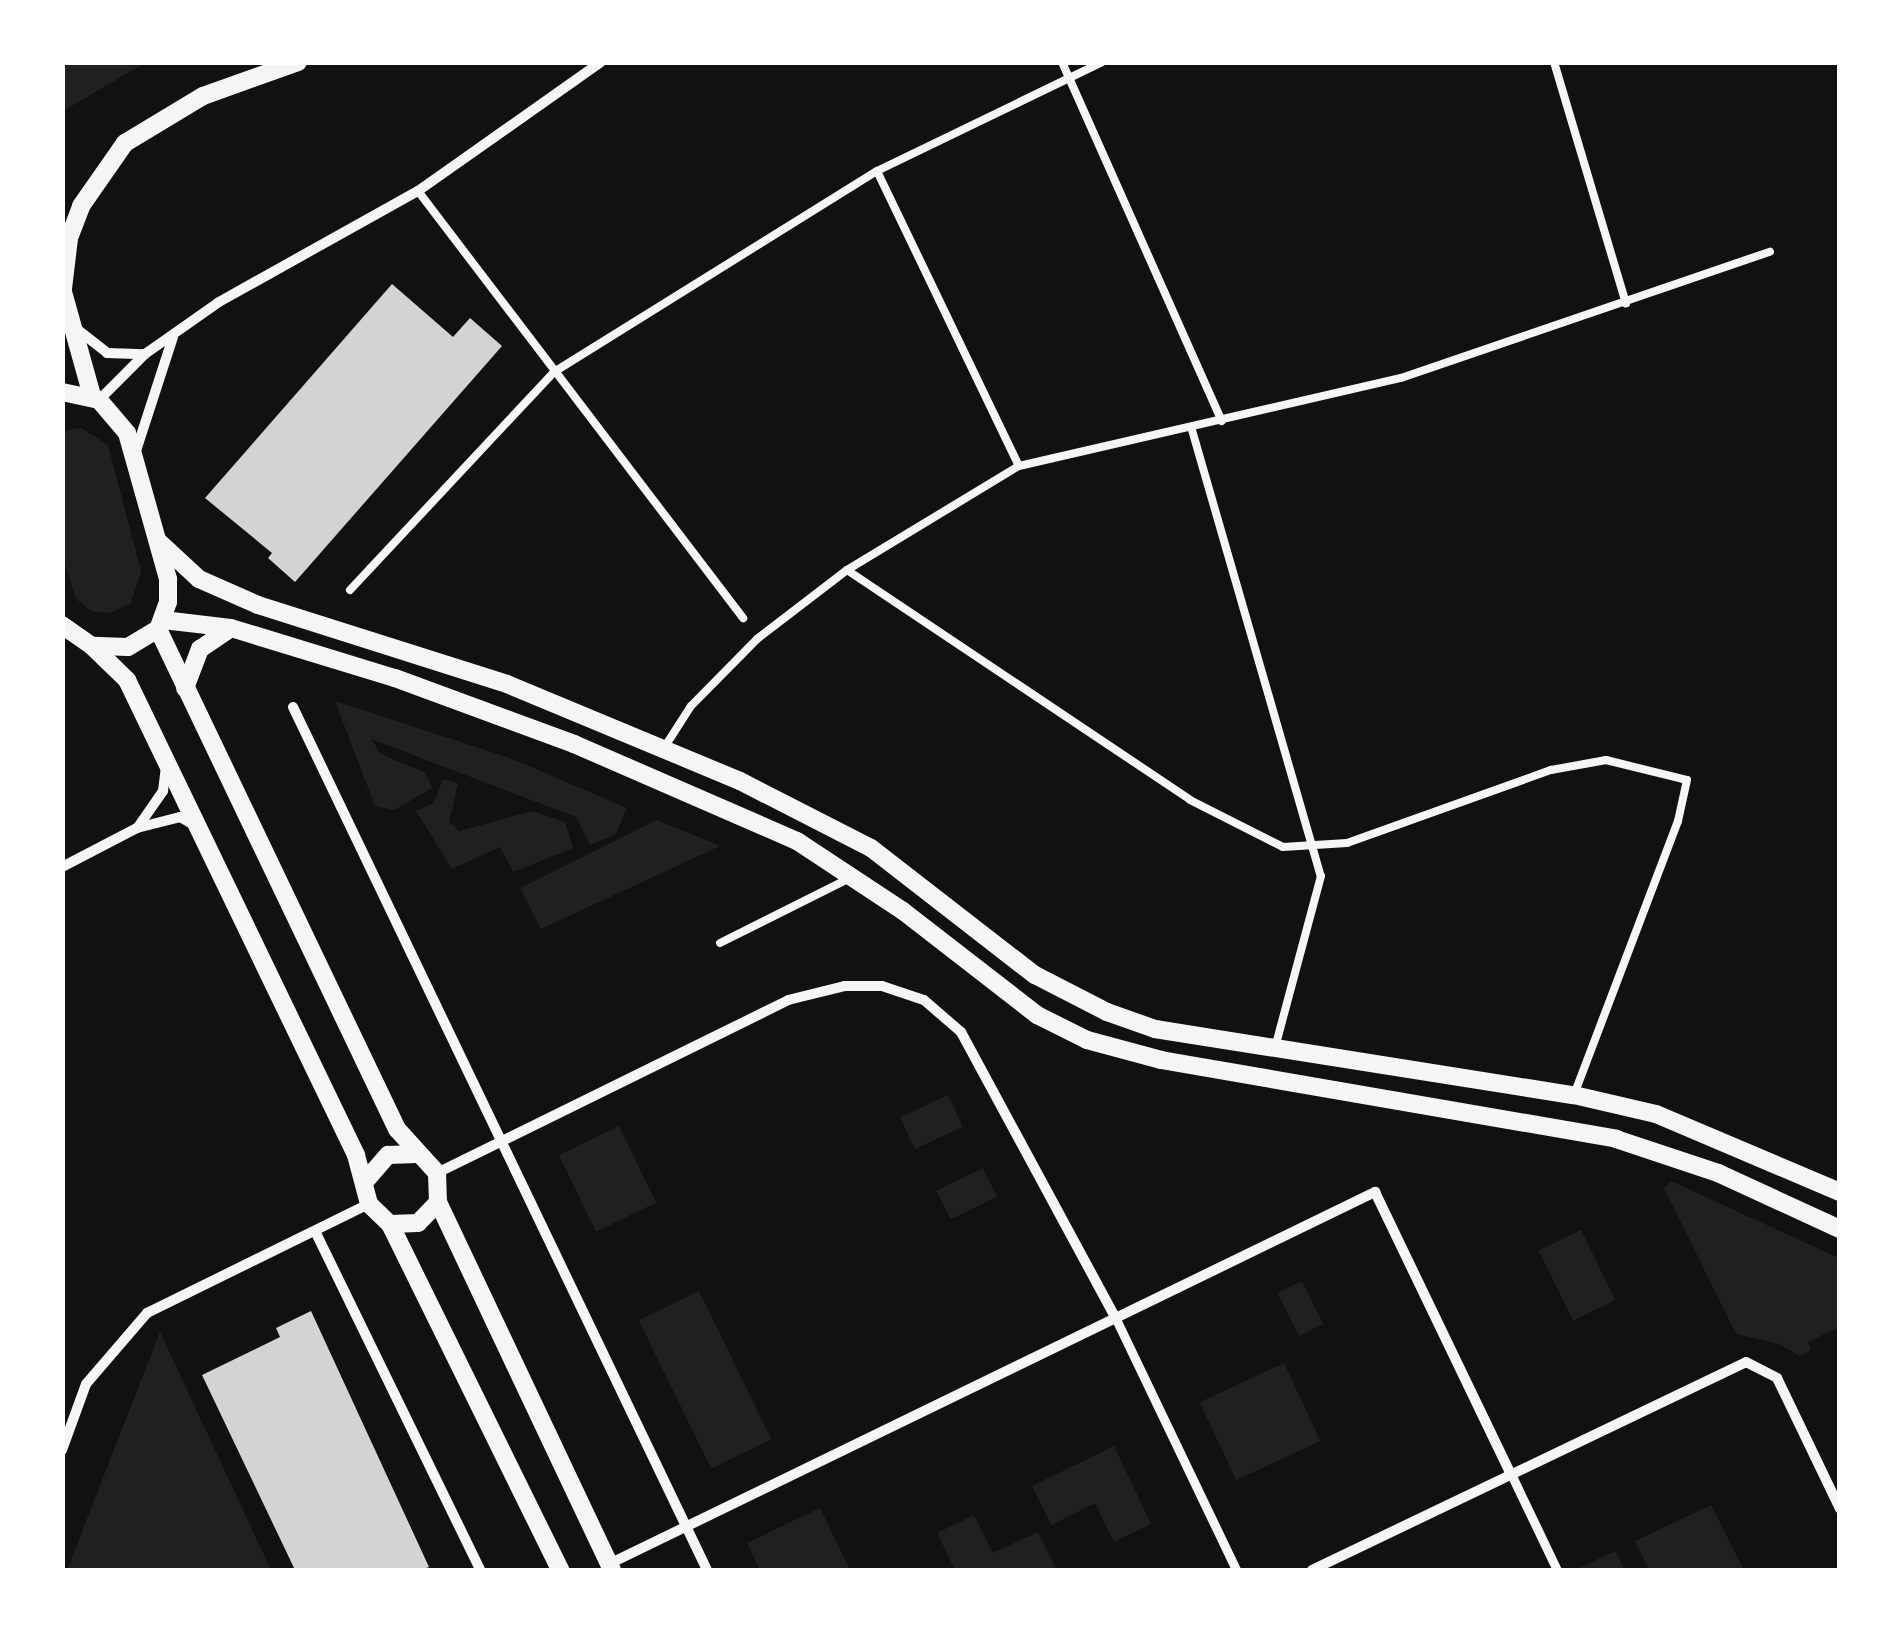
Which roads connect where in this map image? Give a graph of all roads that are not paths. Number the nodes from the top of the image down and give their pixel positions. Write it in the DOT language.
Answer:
graph roads {
  1 [pos="298,62"];
  2 [pos="601,62"];
  3 [pos="1062,62"];
  4 [pos="1102,62"];
  5 [pos="1554,62"];
  6 [pos="1067,75"];
  7 [pos="877,171"];
  8 [pos="418,191"];
  9 [pos="1770,252"];
  10 [pos="63,294"];
  11 [pos="1626,303"];
  12 [pos="78,330"];
  13 [pos="173,336"];
  14 [pos="145,354"];
  15 [pos="554,372"];
  16 [pos="62,392"];
  17 [pos="95,398"];
  18 [pos="1222,421"];
  19 [pos="1192,430"];
  20 [pos="135,454"];
  21 [pos="1019,466"];
  22 [pos="158,541"];
  23 [pos="846,570"];
  24 [pos="350,590"];
  25 [pos="743,618"];
  26 [pos="62,625"];
  27 [pos="160,625"];
  28 [pos="231,628"];
  29 [pos="92,646"];
  30 [pos="184,688"];
  31 [pos="293,707"];
  32 [pos="664,748"];
  33 [pos="166,763"];
  34 [pos="137,828"];
  35 [pos="198,828"];
  36 [pos="1312,845"];
  37 [pos="62,867"];
  38 [pos="854,876"];
  39 [pos="720,943"];
  40 [pos="1275,1048"];
  41 [pos="1574,1095"];
  42 [pos="501,1141"];
  43 [pos="416,1154"];
  44 [pos="437,1174"];
  45 [pos="367,1179"];
  46 [pos="1840,1192"];
  47 [pos="438,1202"];
  48 [pos="369,1204"];
  49 [pos="390,1224"];
  50 [pos="1840,1230"];
  51 [pos="315,1231"];
  52 [pos="1114,1317"];
  53 [pos="62,1450"];
  54 [pos="1511,1474"];
  55 [pos="1840,1509"];
  56 [pos="686,1524"];
  57 [pos="610,1567"];
  58 [pos="480,1570"];
  59 [pos="560,1570"];
  60 [pos="708,1570"];
  61 [pos="1236,1570"];
  62 [pos="1312,1570"];
  63 [pos="1556,1570"];
  1 -- 10 [label="street"];
  2 -- 8 [label="street"];
  3 -- 6 [label="lane"];
  4 -- 6 [label="lane"];
  5 -- 11 [label="lane"];
  6 -- 7 [label="lane"];
  6 -- 18 [label="lane"];
  7 -- 15 [label="lane"];
  7 -- 21 [label="lane"];
  8 -- 13 [label="street"];
  8 -- 15 [label="lane"];
  9 -- 11 [label="lane"];
  10 -- 12 [label="street"];
  11 -- 18 [label="lane"];
  12 -- 14 [label="street"];
  12 -- 17 [label="street"];
  13 -- 14 [label="street"];
  13 -- 20 [label="street"];
  14 -- 17 [label="street"];
  15 -- 24 [label="lane"];
  15 -- 25 [label="lane"];
  16 -- 17 [label="street"];
  17 -- 20 [label="street"];
  18 -- 19 [label="lane"];
  19 -- 21 [label="lane"];
  19 -- 36 [label="lane"];
  20 -- 22 [label="street"];
  21 -- 23 [label="lane"];
  22 -- 27 [label="street"];
  22 -- 32 [label="street"];
  23 -- 32 [label="lane"];
  23 -- 36 [label="lane"];
  26 -- 29 [label="street"];
  27 -- 28 [label="street"];
  27 -- 29 [label="street"];
  27 -- 30 [label="street"];
  28 -- 30 [label="street"];
  28 -- 38 [label="street"];
  29 -- 33 [label="street"];
  30 -- 43 [label="street"];
  31 -- 42 [label="street"];
  32 -- 40 [label="street"];
  33 -- 34 [label="street"];
  33 -- 35 [label="street"];
  34 -- 35 [label="street"];
  34 -- 37 [label="street"];
  35 -- 45 [label="street"];
  36 -- 40 [label="lane"];
  36 -- 41 [label="lane"];
  38 -- 39 [label="lane"];
  38 -- 50 [label="street"];
  40 -- 41 [label="street"];
  41 -- 46 [label="street"];
  42 -- 44 [label="street"];
  42 -- 52 [label="street"];
  42 -- 56 [label="street"];
  43 -- 44 [label="street"];
  43 -- 45 [label="street"];
  44 -- 47 [label="street"];
  45 -- 48 [label="street"];
  47 -- 49 [label="street"];
  47 -- 57 [label="street"];
  48 -- 49 [label="street"];
  48 -- 51 [label="street"];
  49 -- 59 [label="street"];
  51 -- 53 [label="street"];
  51 -- 58 [label="street"];
  52 -- 54 [label="street"];
  52 -- 56 [label="street"];
  52 -- 61 [label="street"];
  54 -- 55 [label="street"];
  54 -- 62 [label="street"];
  54 -- 63 [label="street"];
  56 -- 57 [label="street"];
  56 -- 60 [label="street"];
}
